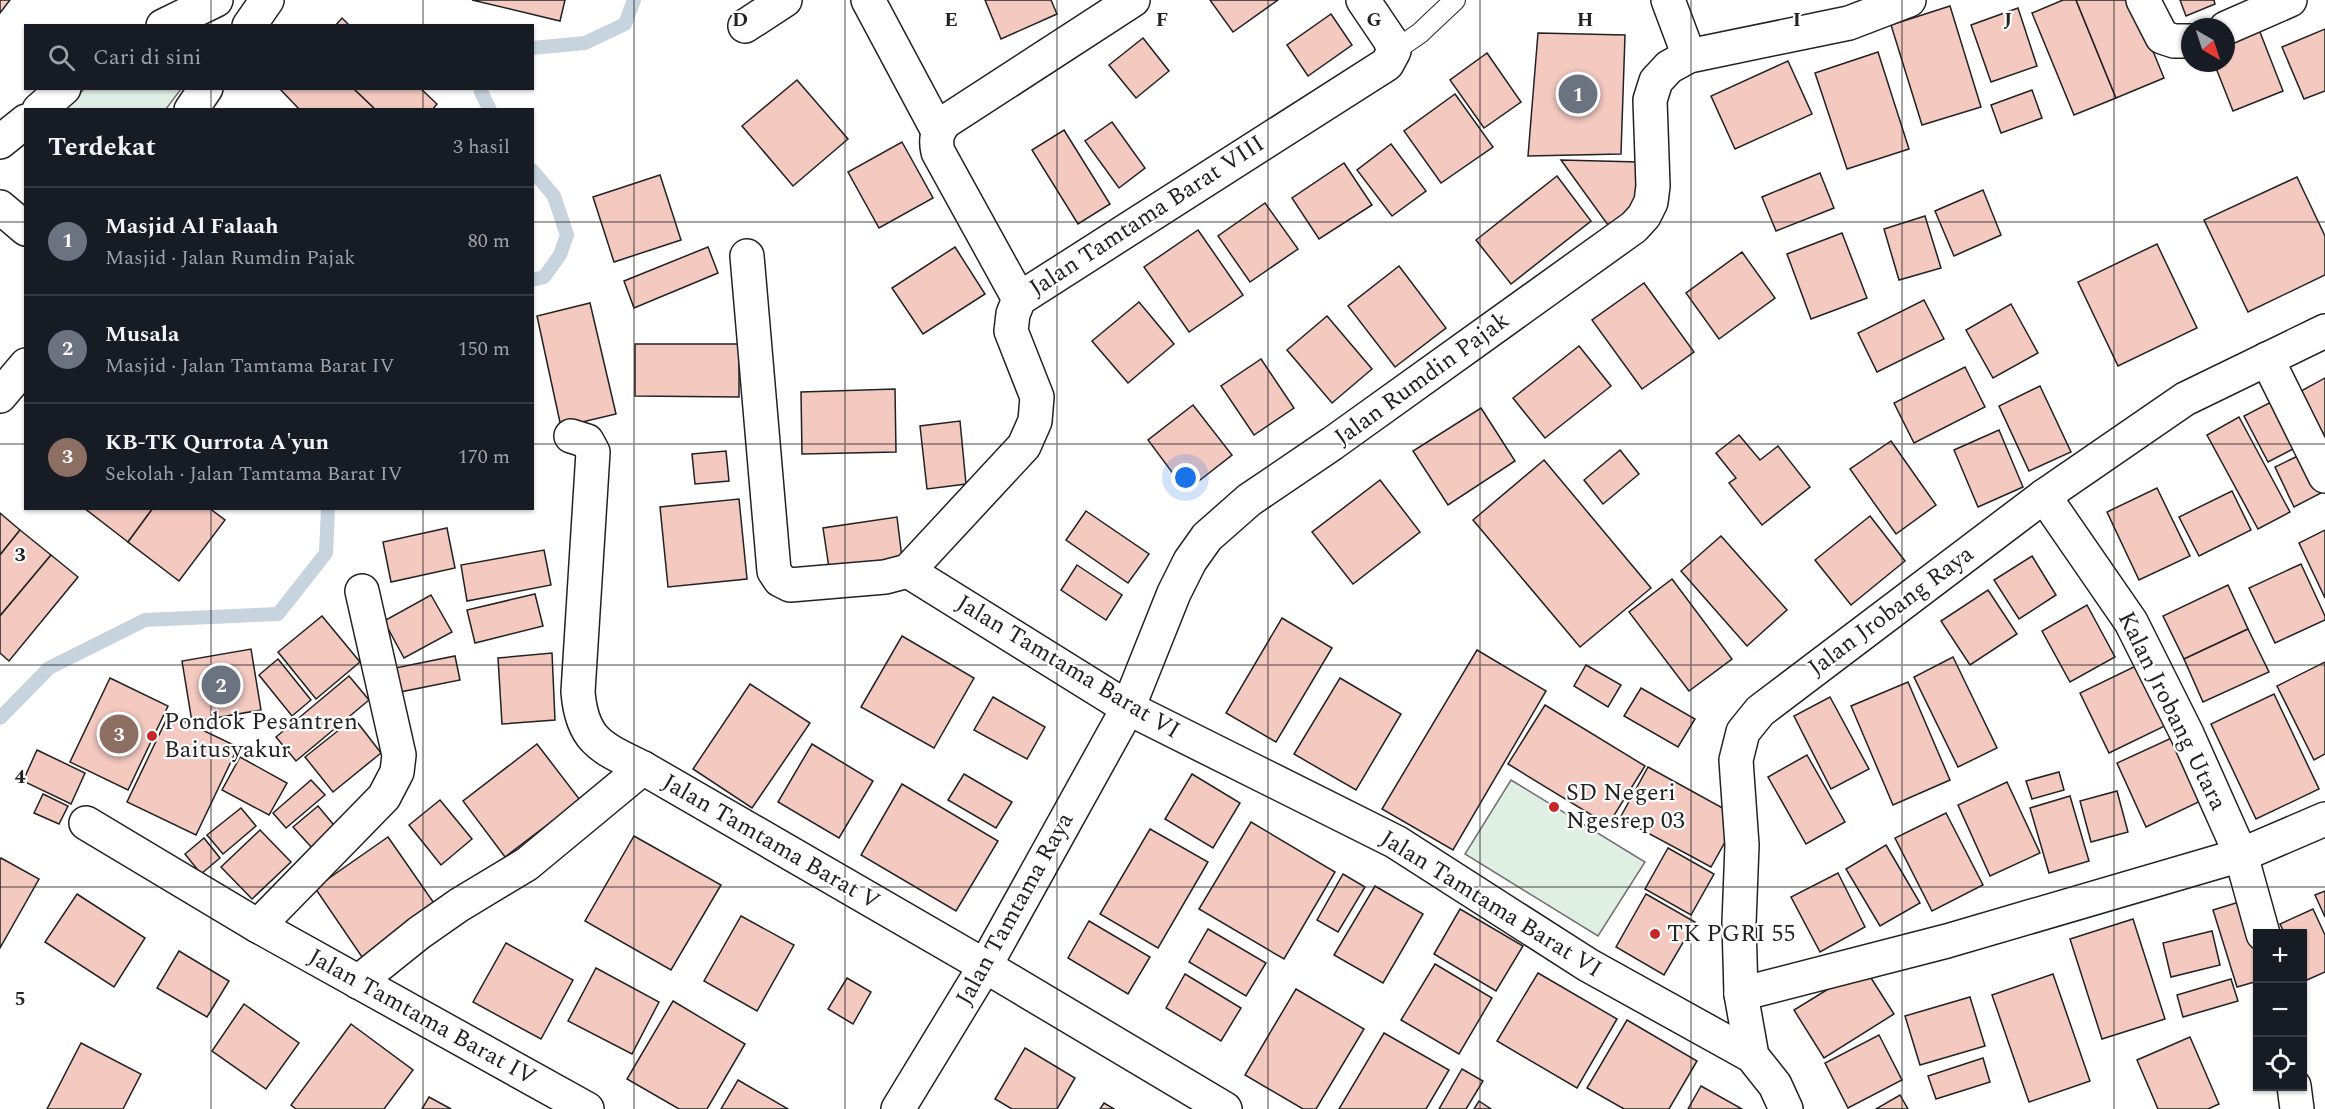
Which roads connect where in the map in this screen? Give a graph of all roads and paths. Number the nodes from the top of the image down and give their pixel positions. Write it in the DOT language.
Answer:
graph roads {
  1 [pos="216,0"];
  2 [pos="267,0"];
  3 [pos="785,0"];
  4 [pos="868,0"];
  5 [pos="1132,0"];
  6 [pos="1363,0"];
  7 [pos="1455,0"];
  8 [pos="1668,0"];
  9 [pos="1909,0"];
  10 [pos="2143,0"];
  11 [pos="2290,0"];
  12 [pos="167,24"];
  13 [pos="250,24"];
  14 [pos="2235,24"];
  15 [pos="745,26"];
  16 [pos="2181,41"];
  17 [pos="1394,51"];
  18 [pos="1689,56"];
  19 [pos="62,90"];
  20 [pos="205,90"];
  21 [pos="41,108"];
  22 [pos="192,108"];
  23 [pos="24,123"];
  24 [pos="938,131"];
  25 [pos="0,142"];
  26 [pos="0,207"];
  27 [pos="24,227"];
  28 [pos="747,256"];
  29 [pos="1019,300"];
  30 [pos="2325,331"];
  31 [pos="2267,359"];
  32 [pos="24,367"];
  33 [pos="0,396"];
  34 [pos="571,436"];
  35 [pos="2325,476"];
  36 [pos="2044,496"];
  37 [pos="908,571"];
  38 [pos="362,591"];
  39 [pos="1128,708"];
  40 [pos="644,768"];
  41 [pos="2325,819"];
  42 [pos="86,823"];
  43 [pos="2241,855"];
  44 [pos="258,926"];
  45 [pos="2262,929"];
  46 [pos="985,966"];
  47 [pos="358,982"];
  48 [pos="1741,994"];
  49 [pos="1752,1056"];
  50 [pos="2294,1091"];
  51 [pos="587,1109"];
  52 [pos="898,1109"];
  53 [pos="1226,1109"];
  54 [pos="1786,1109"];
  55 [pos="2296,1109"];
  1 -- 12 [label="street"];
  2 -- 13 [label="street"];
  3 -- 15 [label="street"];
  4 -- 24 [label="street"];
  5 -- 24 [label="street"];
  6 -- 17 [label="street"];
  7 -- 17 [label="lane"];
  8 -- 18 [label="street"];
  9 -- 18 [label="street"];
  10 -- 16 [label="street"];
  11 -- 14 [label="street"];
  17 -- 29 [label="street, Jalan Tamtama Barat VIII"];
  18 -- 39 [label="street, Jalan Rumdin Pajak"];
  19 -- 21 [label="street"];
  20 -- 22 [label="street"];
  23 -- 25 [label="street"];
  24 -- 29 [label="street"];
  26 -- 27 [label="street"];
  28 -- 37 [label="street"];
  29 -- 37 [label="street, Jalan Tamtama Barat VIII"];
  30 -- 31 [label="street, Jalan Jrobang Raya"];
  31 -- 35 [label="street"];
  31 -- 36 [label="street, Jalan Jrobang Raya"];
  32 -- 33 [label="street"];
  34 -- 40 [label="street, Jalan Tamtama Barat V"];
  36 -- 43 [label="street, Kalan Jrobang Utara"];
  36 -- 48 [label="street, Jalan Jrobang Raya"];
  37 -- 39 [label="street, Jalan Tamtama Barat VI"];
  38 -- 44 [label="street"];
  39 -- 46 [label="street, Jalan Tamtama Raya"];
  39 -- 49 [label="street, Jalan Tamtama Barat VI"];
  40 -- 46 [label="street, Jalan Tamtama Barat V"];
  40 -- 47 [label="street"];
  41 -- 43 [label="street"];
  42 -- 44 [label="street, Jalan Tamtama Barat IV"];
  43 -- 45 [label="street, Kalan Jrobang Utara"];
  43 -- 48 [label="street"];
  44 -- 47 [label="street, Jalan Tamtama Barat IV"];
  46 -- 52 [label="street, Jalan Tamtama Raya"];
  46 -- 53 [label="street, Jalan Tamtama Barat V"];
  47 -- 51 [label="street, Jalan Tamtama Barat IV"];
  48 -- 49 [label="street, Jalan Jrobang Raya"];
  49 -- 54 [label="street"];
  50 -- 55 [label="street"];
}
